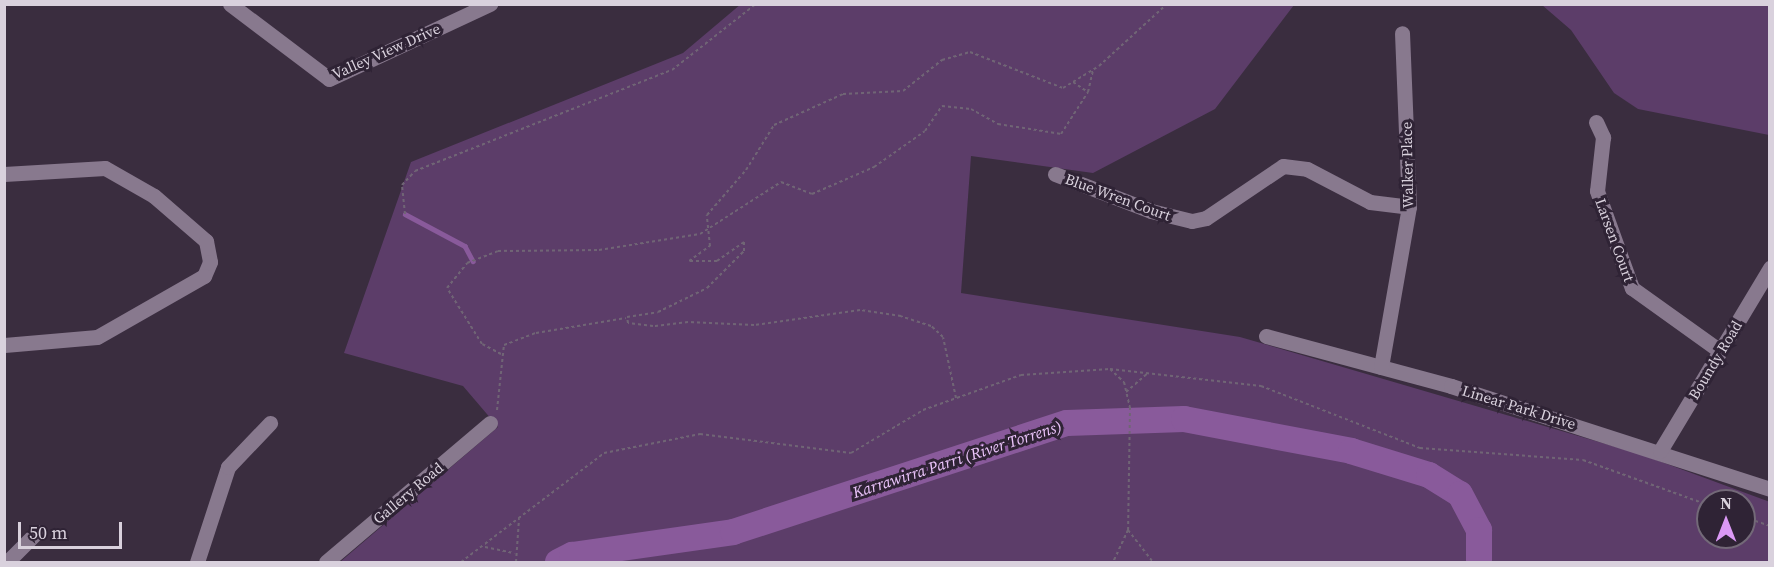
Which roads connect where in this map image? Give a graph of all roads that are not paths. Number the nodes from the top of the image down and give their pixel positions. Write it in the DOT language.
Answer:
graph roads {
  1 [pos="230,4"];
  2 [pos="489,4"];
  3 [pos="1402,33"];
  4 [pos="1596,122"];
  5 [pos="4,174"];
  6 [pos="1055,174"];
  7 [pos="1409,207"];
  8 [pos="1770,268"];
  9 [pos="1266,336"];
  10 [pos="4,345"];
  11 [pos="1720,351"];
  12 [pos="1381,367"];
  13 [pos="270,423"];
  14 [pos="490,423"];
  15 [pos="1660,451"];
  16 [pos="1770,489"];
  17 [pos="37,532"];
  18 [pos="7,562"];
  19 [pos="197,562"];
  20 [pos="326,562"];
  1 -- 2 [label="street, Valley View Drive"];
  3 -- 7 [label="street, Walker Place"];
  4 -- 11 [label="street, Larsen Court"];
  5 -- 10 [label="street"];
  6 -- 7 [label="street, Blue Wren Court"];
  7 -- 12 [label="street, Walker Place"];
  8 -- 11 [label="street, Boundy Road"];
  9 -- 12 [label="street, Linear Park Drive"];
  11 -- 15 [label="street, Boundy Road"];
  12 -- 15 [label="street, Linear Park Drive"];
  13 -- 19 [label="street"];
  14 -- 20 [label="street, Gallery Road"];
  15 -- 16 [label="street, Linear Park Drive"];
  17 -- 18 [label="street"];
}
